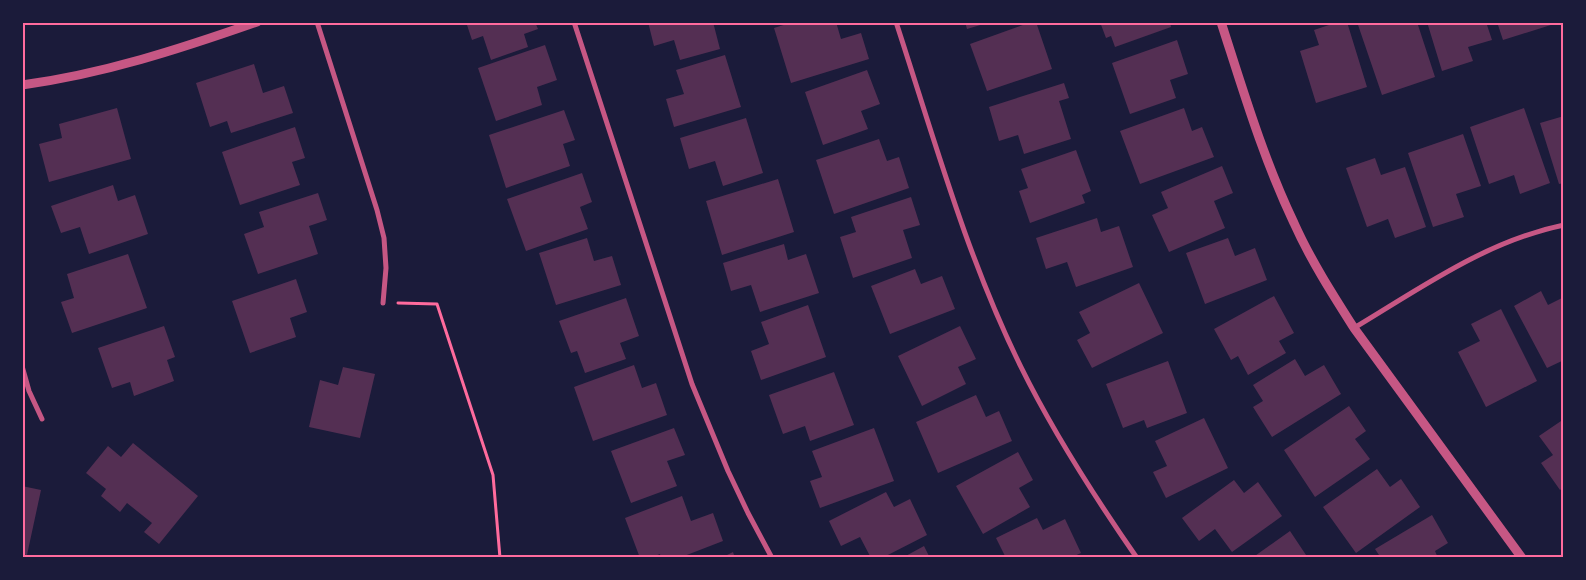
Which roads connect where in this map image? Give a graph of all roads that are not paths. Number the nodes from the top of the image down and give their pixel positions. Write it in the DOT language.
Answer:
graph roads {
  1 [pos="257,22"];
  2 [pos="317,22"];
  3 [pos="574,22"];
  4 [pos="896,22"];
  5 [pos="1221,22"];
  6 [pos="22,85"];
  7 [pos="1564,225"];
  8 [pos="382,303"];
  9 [pos="1354,328"];
  10 [pos="22,366"];
  11 [pos="42,419"];
  12 [pos="772,558"];
  13 [pos="1137,558"];
  14 [pos="1522,558"];
  1 -- 6 [label="street"];
  2 -- 8 [label="street"];
  3 -- 12 [label="street"];
  4 -- 13 [label="street"];
  5 -- 9 [label="street"];
  7 -- 9 [label="street"];
  9 -- 14 [label="street"];
  10 -- 11 [label="street"];
}
